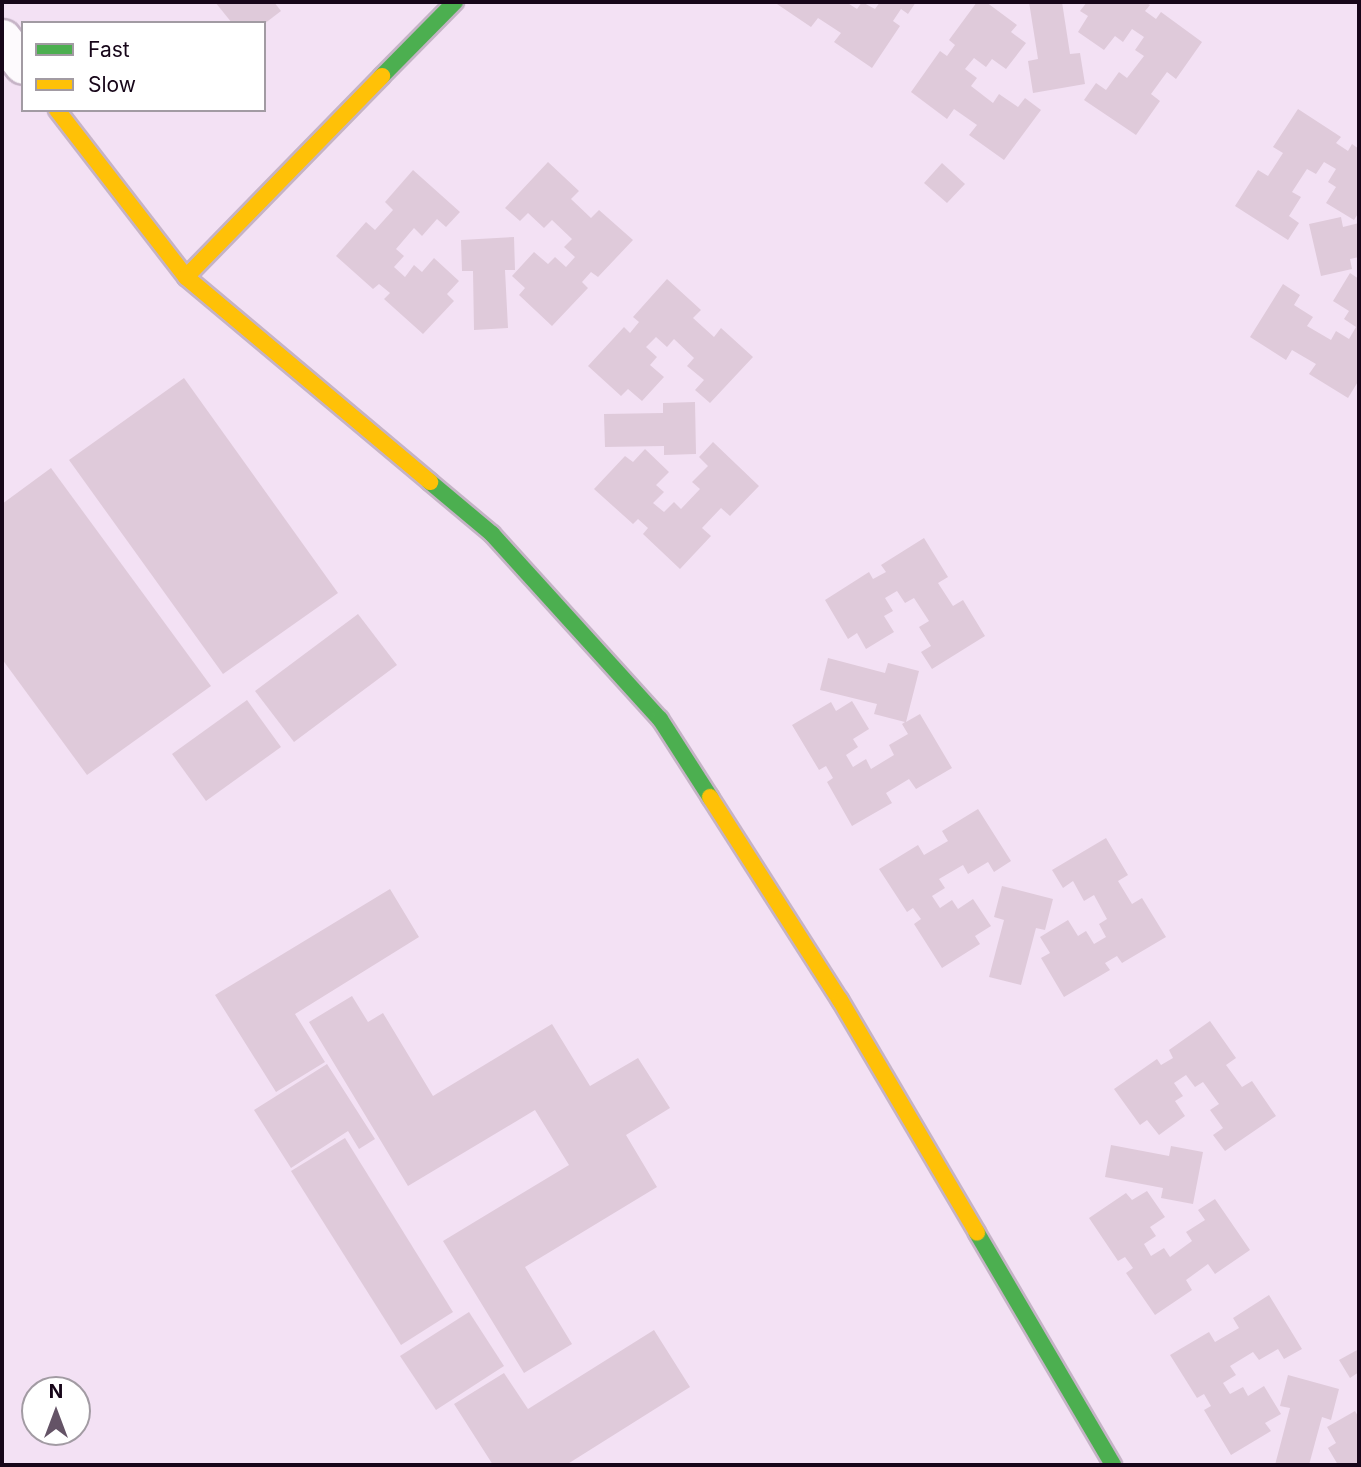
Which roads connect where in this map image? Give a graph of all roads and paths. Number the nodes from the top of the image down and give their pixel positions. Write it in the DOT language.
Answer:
graph roads {
  1 [pos="455,2"];
  2 [pos="2,38"];
  3 [pos="21,62"];
  4 [pos="59,112"];
  5 [pos="186,276"];
  6 [pos="1113,1465"];
  1 -- 5 [label="street"];
  2 -- 3 [label="street"];
  4 -- 5 [label="street"];
  5 -- 6 [label="street"];
}
